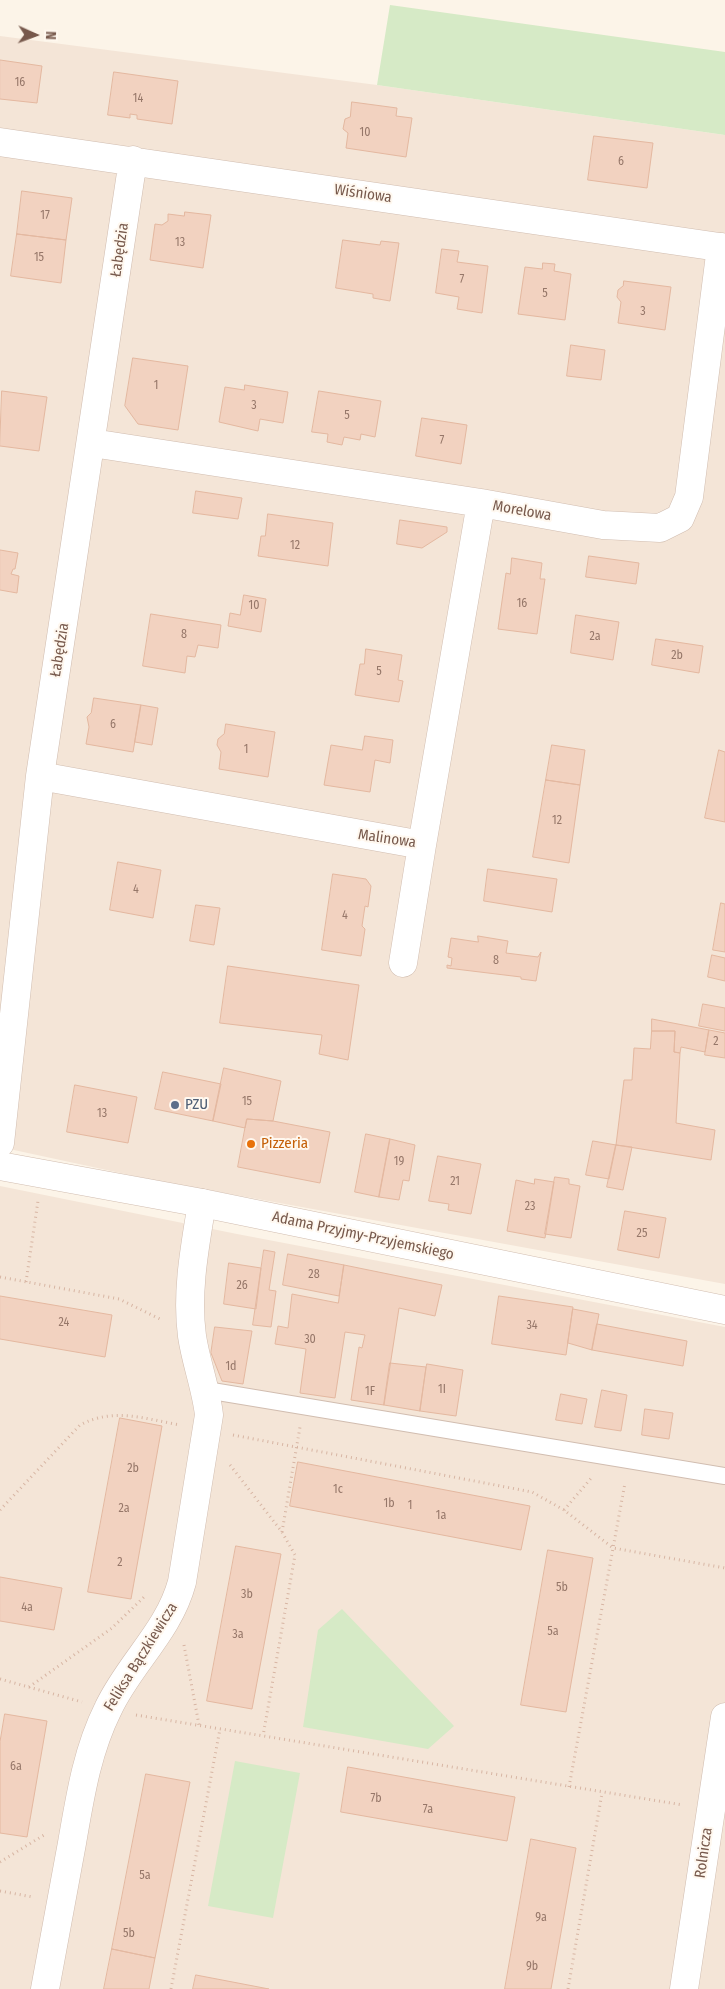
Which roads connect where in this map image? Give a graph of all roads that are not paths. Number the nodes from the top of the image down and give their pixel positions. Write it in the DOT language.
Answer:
graph roads {
  1 [pos="0,142"];
  2 [pos="133,160"];
  3 [pos="723,248"];
  4 [pos="92,443"];
  5 [pos="481,503"];
  6 [pos="40,776"];
  7 [pos="422,845"];
  8 [pos="403,963"];
  9 [pos="0,1143"];
  10 [pos="0,1166"];
  11 [pos="202,1203"];
  12 [pos="725,1310"];
  13 [pos="207,1418"];
  14 [pos="725,1476"];
  15 [pos="725,1717"];
  16 [pos="45,1989"];
  17 [pos="684,1989"];
  1 -- 2 [label="street, Wiśniowa"];
  2 -- 3 [label="street, Wiśniowa"];
  2 -- 4 [label="street, Łabędzia"];
  3 -- 5 [label="street, Morelowa"];
  4 -- 5 [label="street, Morelowa"];
  4 -- 6 [label="street, Łabędzia"];
  5 -- 7 [label="street, Malinowa"];
  6 -- 7 [label="street, Malinowa"];
  6 -- 9 [label="street, Łabędzia"];
  7 -- 8 [label="street"];
  10 -- 11 [label="street, Adama Przyjmy-Przyjemskiego"];
  11 -- 12 [label="street, Adama Przyjmy-Przyjemskiego"];
  11 -- 13 [label="street, Feliksa Bączkiewicza"];
  13 -- 14 [label="lane"];
  13 -- 16 [label="street, Feliksa Bączkiewicza"];
  15 -- 17 [label="street, Rolnicza"];
}
